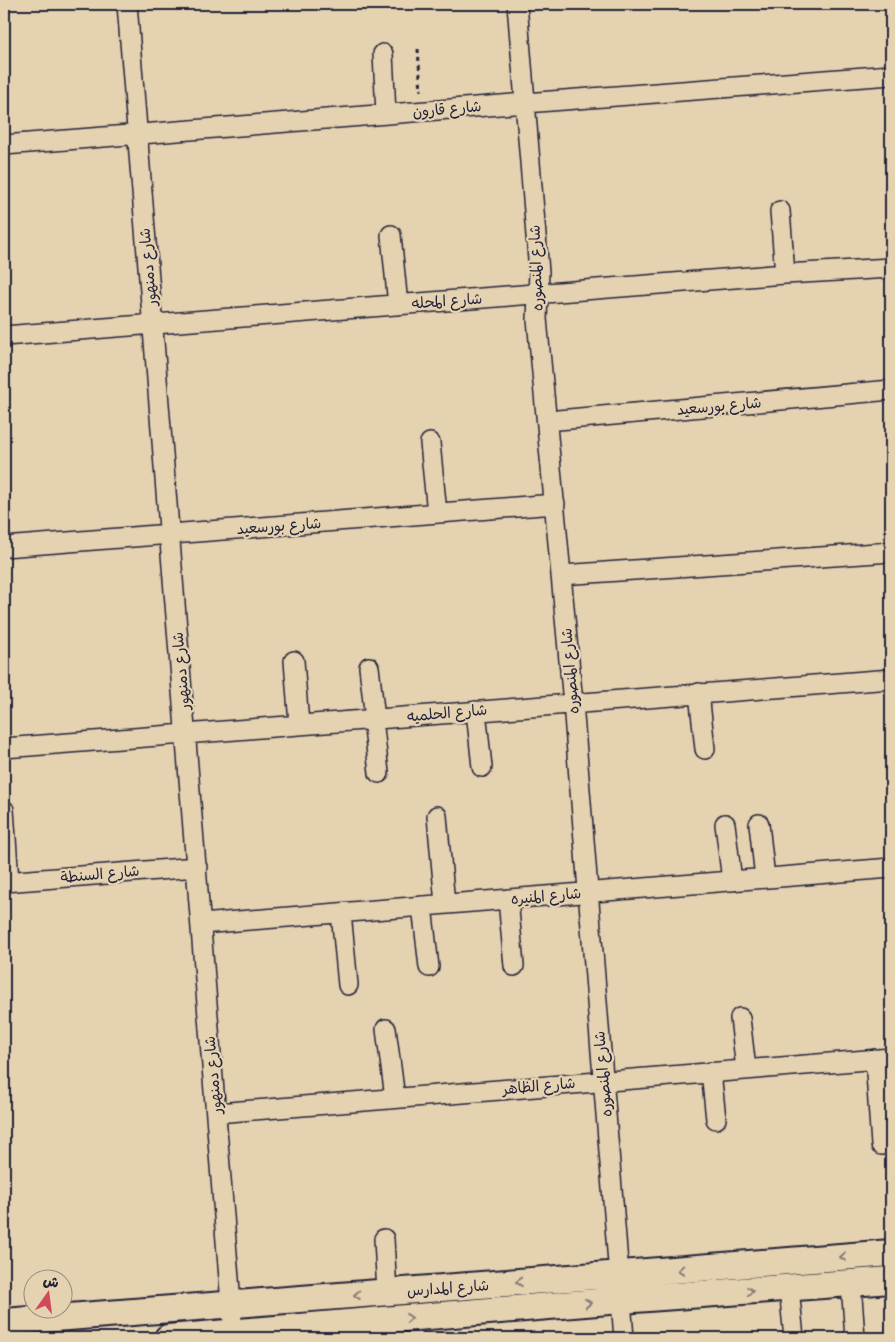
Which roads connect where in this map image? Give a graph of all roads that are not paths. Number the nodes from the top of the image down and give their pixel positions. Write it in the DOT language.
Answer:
graph roads {
  1 [pos="127,4"];
  2 [pos="517,4"];
  3 [pos="383,54"];
  4 [pos="891,75"];
  5 [pos="525,103"];
  6 [pos="386,114"];
  7 [pos="137,134"];
  8 [pos="4,145"];
  9 [pos="780,211"];
  10 [pos="390,235"];
  11 [pos="891,268"];
  12 [pos="785,274"];
  13 [pos="538,294"];
  14 [pos="398,305"];
  15 [pos="153,324"];
  16 [pos="4,336"];
  17 [pos="891,390"];
  18 [pos="547,421"];
  19 [pos="430,443"];
  20 [pos="555,504"];
  21 [pos="438,514"];
  22 [pos="170,534"];
  23 [pos="4,548"];
  24 [pos="891,552"];
  25 [pos="562,576"];
  26 [pos="294,662"];
  27 [pos="369,667"];
  28 [pos="891,678"];
  29 [pos="700,693"];
  30 [pos="573,703"];
  31 [pos="476,710"];
  32 [pos="374,719"];
  33 [pos="299,724"];
  34 [pos="187,733"];
  35 [pos="4,748"];
  36 [pos="705,749"];
  37 [pos="482,767"];
  38 [pos="379,773"];
  39 [pos="4,810"];
  40 [pos="437,816"];
  41 [pos="725,824"];
  42 [pos="759,824"];
  43 [pos="197,867"];
  44 [pos="891,868"];
  45 [pos="765,878"];
  46 [pos="732,881"];
  47 [pos="6,882"];
  48 [pos="588,892"];
  49 [pos="508,899"];
  50 [pos="445,904"];
  51 [pos="422,906"];
  52 [pos="341,912"];
  53 [pos="201,924"];
  54 [pos="514,966"];
  55 [pos="430,967"];
  56 [pos="348,985"];
  57 [pos="740,1018"];
  58 [pos="386,1029"];
  59 [pos="883,1059"];
  60 [pos="746,1070"];
  61 [pos="710,1072"];
  62 [pos="604,1080"];
  63 [pos="395,1098"];
  64 [pos="217,1113"];
  65 [pos="716,1119"];
  66 [pos="881,1145"];
  67 [pos="384,1239"];
  68 [pos="891,1253"];
  69 [pos="619,1274"];
  70 [pos="891,1280"];
  71 [pos="850,1283"];
  72 [pos="789,1288"];
  73 [pos="387,1292"];
  74 [pos="621,1300"];
  75 [pos="232,1305"];
  76 [pos="4,1322"];
  77 [pos="234,1335"];
  78 [pos="168,1338"];
  79 [pos="624,1338"];
  80 [pos="794,1338"];
  81 [pos="855,1338"];
  1 -- 7 [label="street, شارع دمنهور"];
  2 -- 5 [label="street, شارع المنصوره"];
  3 -- 6 [label="street"];
  4 -- 5 [label="street, شارع قارون"];
  5 -- 6 [label="street, شارع قارون"];
  5 -- 13 [label="street, شارع المنصوره"];
  6 -- 7 [label="street, شارع قارون"];
  7 -- 8 [label="street, شارع قارون"];
  7 -- 15 [label="street, شارع دمنهور"];
  9 -- 12 [label="street"];
  10 -- 14 [label="street"];
  11 -- 12 [label="street, شارع المحله"];
  12 -- 13 [label="street, شارع المحله"];
  13 -- 14 [label="street, شارع المحله"];
  13 -- 18 [label="street, شارع المنصوره"];
  14 -- 15 [label="street, شارع المحله"];
  15 -- 16 [label="street, شارع المحله"];
  15 -- 22 [label="street, شارع دمنهور"];
  17 -- 18 [label="street, شارع بورسعيد"];
  18 -- 20 [label="street, شارع المنصوره"];
  19 -- 21 [label="street"];
  20 -- 21 [label="street, شارع بورسعيد"];
  20 -- 25 [label="street, شارع المنصوره"];
  21 -- 22 [label="street, شارع بورسعيد"];
  22 -- 23 [label="street, شارع بورسعيد"];
  22 -- 34 [label="street, شارع دمنهور"];
  24 -- 25 [label="street"];
  25 -- 30 [label="street, شارع المنصوره"];
  26 -- 33 [label="street"];
  27 -- 32 [label="street"];
  28 -- 29 [label="street, شارع الحلميه"];
  29 -- 30 [label="street, شارع الحلميه"];
  29 -- 36 [label="street"];
  30 -- 31 [label="street, شارع الحلميه"];
  30 -- 48 [label="street, شارع المنصوره"];
  31 -- 32 [label="street, شارع الحلميه"];
  31 -- 37 [label="street"];
  32 -- 33 [label="street, شارع الحلميه"];
  32 -- 38 [label="street"];
  33 -- 34 [label="street, شارع الحلميه"];
  34 -- 35 [label="street, شارع الحلميه"];
  34 -- 43 [label="street, شارع دمنهور"];
  39 -- 47 [label="street"];
  40 -- 50 [label="street"];
  41 -- 46 [label="street"];
  42 -- 45 [label="street"];
  43 -- 47 [label="street, شارع السنطة"];
  43 -- 53 [label="street, شارع دمنهور"];
  44 -- 45 [label="street, شارع المنيره"];
  45 -- 46 [label="street, شارع المنيره"];
  46 -- 48 [label="street, شارع المنيره"];
  48 -- 49 [label="street, شارع المنيره"];
  48 -- 62 [label="street, شارع المنصوره"];
  49 -- 50 [label="street, شارع المنيره"];
  49 -- 54 [label="street"];
  50 -- 51 [label="street, شارع المنيره"];
  51 -- 52 [label="street, شارع المنيره"];
  51 -- 55 [label="street"];
  52 -- 53 [label="street, شارع المنيره"];
  52 -- 56 [label="street"];
  53 -- 64 [label="street, شارع دمنهور"];
  57 -- 60 [label="street"];
  58 -- 63 [label="street"];
  59 -- 60 [label="street, شارع الظاهر"];
  59 -- 66 [label="street"];
  60 -- 61 [label="street, شارع الظاهر"];
  61 -- 62 [label="street, شارع الظاهر"];
  61 -- 65 [label="street"];
  62 -- 63 [label="street, شارع الظاهر"];
  62 -- 69 [label="street, شارع المنصوره"];
  63 -- 64 [label="street, شارع الظاهر"];
  64 -- 75 [label="street, شارع دمنهور"];
  67 -- 73 [label="street"];
  68 -- 69 [label="main road, شارع المدارس, one-way"];
  69 -- 73 [label="main road, شارع المدارس, one-way"];
  69 -- 74 [label="street, شارع المنصوره"];
  70 -- 71 [label="main road, شارع المدارس"];
  71 -- 72 [label="main road, شارع المدارس"];
  71 -- 81 [label="street"];
  74 -- 72 [label="main road, شارع المدارس, one-way"];
  72 -- 80 [label="street"];
  73 -- 75 [label="main road, شارع المدارس, one-way"];
  77 -- 74 [label="main road, شارع المدارس, one-way"];
  74 -- 79 [label="street, شارع المنصوره"];
  75 -- 76 [label="main road, شارع المدارس"];
  75 -- 77 [label="street, شارع دمنهور"];
  77 -- 78 [label="main road, شارع المدارس"];
}
